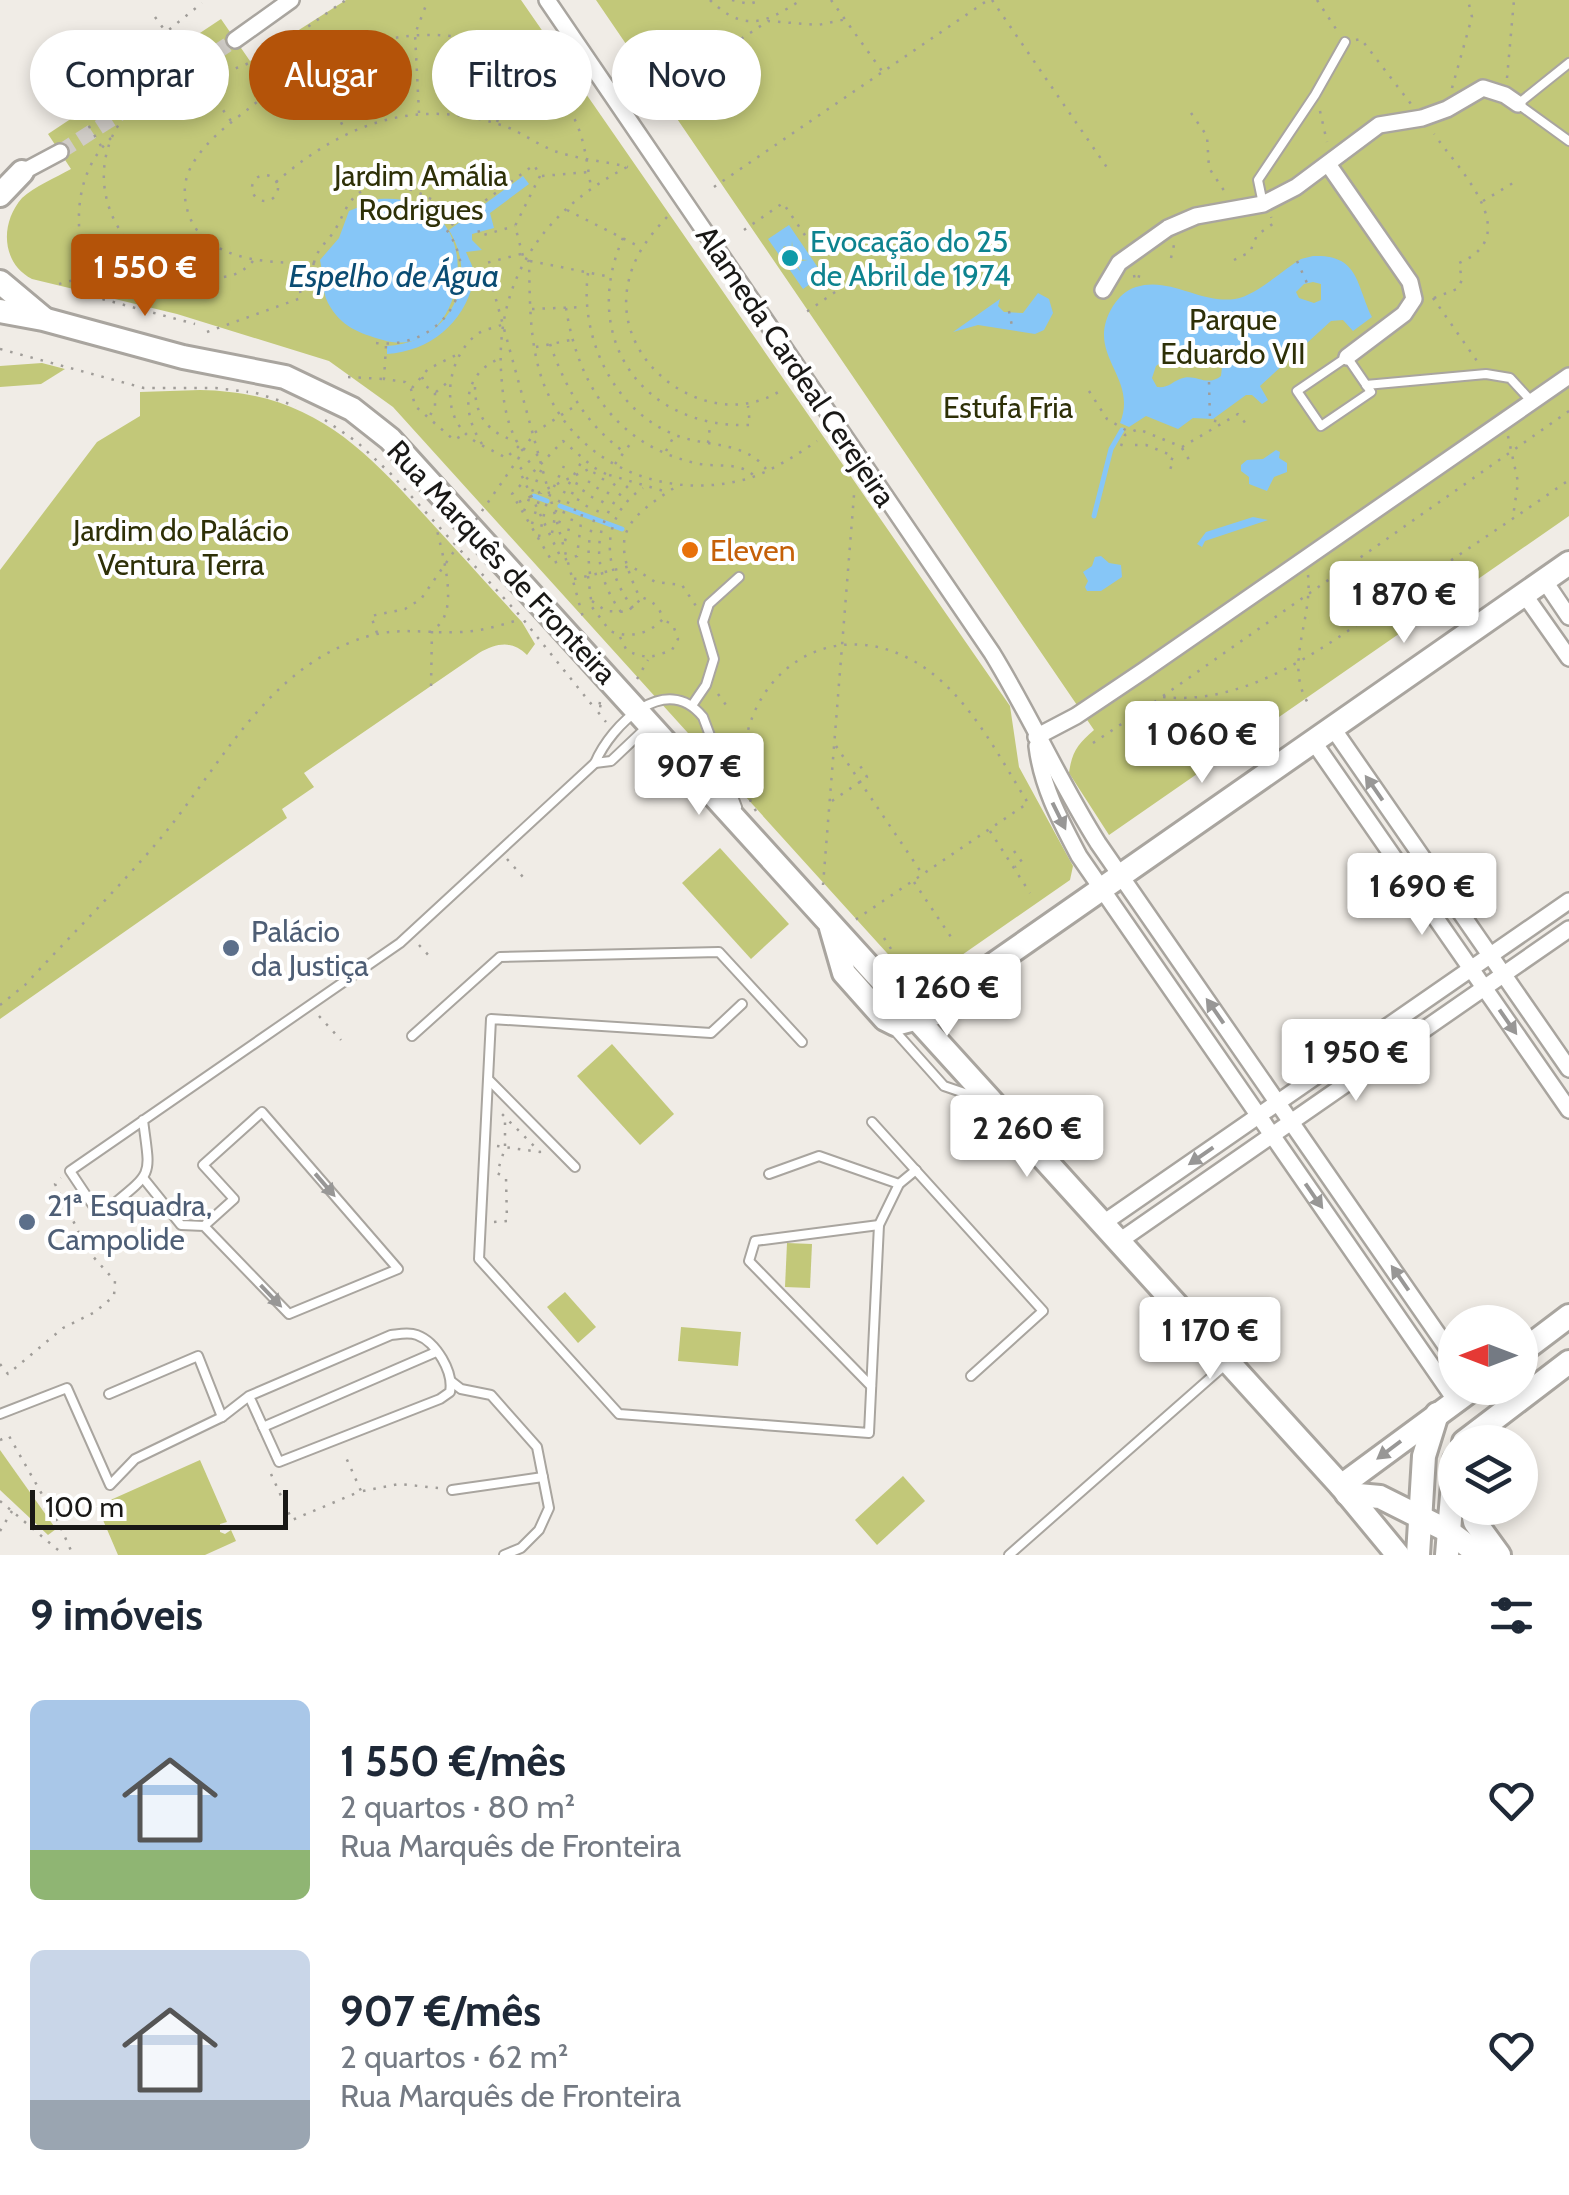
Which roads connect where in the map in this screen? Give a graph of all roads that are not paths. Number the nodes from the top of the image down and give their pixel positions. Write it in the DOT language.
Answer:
graph roads {
  1 [pos="291,0"];
  2 [pos="547,0"];
  3 [pos="235,40"];
  4 [pos="1345,42"];
  5 [pos="1569,63"];
  6 [pos="1511,99"];
  7 [pos="1569,141"];
  8 [pos="60,152"];
  9 [pos="1328,164"];
  10 [pos="22,172"];
  11 [pos="0,185"];
  12 [pos="0,195"];
  13 [pos="1263,204"];
  14 [pos="0,282"];
  15 [pos="1104,290"];
  16 [pos="0,295"];
  17 [pos="26,302"];
  18 [pos="0,312"];
  19 [pos="44,318"];
  20 [pos="1347,357"];
  21 [pos="1569,376"];
  22 [pos="1366,385"];
  23 [pos="1532,402"];
  24 [pos="1569,563"];
  25 [pos="739,578"];
  26 [pos="1534,587"];
  27 [pos="1569,617"];
  28 [pos="1569,658"];
  29 [pos="693,704"];
  30 [pos="644,718"];
  31 [pos="1323,734"];
  32 [pos="1036,737"];
  33 [pos="595,764"];
  34 [pos="758,843"];
  35 [pos="1111,881"];
  36 [pos="1569,901"];
  37 [pos="824,916"];
  38 [pos="1569,929"];
  39 [pos="1162,935"];
  40 [pos="1143,948"];
  41 [pos="1490,956"];
  42 [pos="1471,969"];
  43 [pos="984,971"];
  44 [pos="1504,975"];
  45 [pos="884,983"];
  46 [pos="1484,988"];
  47 [pos="742,1004"];
  48 [pos="951,1006"];
  49 [pos="881,1015"];
  50 [pos="915,1020"];
  51 [pos="412,1036"];
  52 [pos="802,1042"];
  53 [pos="951,1057"];
  54 [pos="1569,1070"];
  55 [pos="488,1080"];
  56 [pos="990,1101"];
  57 [pos="1278,1102"];
  58 [pos="1569,1110"];
  59 [pos="1259,1116"];
  60 [pos="144,1120"];
  61 [pos="872,1122"];
  62 [pos="1291,1122"];
  63 [pos="1272,1135"];
  64 [pos="575,1167"];
  65 [pos="916,1170"];
  66 [pos="768,1174"];
  67 [pos="144,1179"];
  68 [pos="899,1184"];
  69 [pos="879,1225"];
  70 [pos="204,1226"];
  71 [pos="1110,1233"];
  72 [pos="1569,1316"];
  73 [pos="1438,1334"];
  74 [pos="1538,1339"];
  75 [pos="436,1352"];
  76 [pos="1228,1362"];
  77 [pos="1569,1362"];
  78 [pos="1438,1367"];
  79 [pos="971,1376"];
  80 [pos="452,1382"];
  81 [pos="871,1386"];
  82 [pos="109,1394"];
  83 [pos="249,1396"];
  84 [pos="1451,1405"];
  85 [pos="1456,1405"];
  86 [pos="0,1414"];
  87 [pos="222,1417"];
  88 [pos="1489,1425"];
  89 [pos="262,1427"];
  90 [pos="543,1477"];
  91 [pos="452,1490"];
  92 [pos="1344,1490"];
  93 [pos="1419,1517"];
  94 [pos="1449,1525"];
  95 [pos="1478,1525"];
  96 [pos="1448,1531"];
  97 [pos="504,1555"];
  98 [pos="1009,1555"];
  99 [pos="1398,1555"];
  100 [pos="1418,1555"];
  101 [pos="1447,1555"];
  102 [pos="1480,1555"];
  103 [pos="1499,1555"];
  1 -- 3 [label="street"];
  2 -- 32 [label="street, Alameda Cardeal Cerejeira"];
  4 -- 13 [label="lane"];
  5 -- 6 [label="lane"];
  6 -- 7 [label="lane"];
  6 -- 9 [label="street"];
  8 -- 10 [label="street"];
  9 -- 13 [label="street"];
  9 -- 20 [label="street"];
  10 -- 11 [label="street"];
  10 -- 12 [label="main road"];
  13 -- 15 [label="street"];
  14 -- 17 [label="main road"];
  16 -- 17 [label="main road, Rua Marquês de Fronteira"];
  17 -- 19 [label="main road, Rua Marquês de Fronteira"];
  18 -- 19 [label="main road, Rua Marquês de Fronteira"];
  19 -- 30 [label="main road, Rua Marquês de Fronteira"];
  20 -- 22 [label="lane"];
  20 -- 22 [label="lane"];
  21 -- 23 [label="street"];
  22 -- 23 [label="lane"];
  23 -- 32 [label="street"];
  24 -- 26 [label="main road"];
  25 -- 29 [label="lane"];
  26 -- 27 [label="street"];
  26 -- 28 [label="street"];
  26 -- 31 [label="main road"];
  29 -- 30 [label="lane"];
  29 -- 34 [label="lane"];
  30 -- 33 [label="lane"];
  30 -- 33 [label="lane"];
  30 -- 34 [label="main road, Rua Marquês de Fronteira"];
  31 -- 35 [label="main road"];
  41 -- 31 [label="street, one-way"];
  31 -- 42 [label="street"];
  32 -- 35 [label="street"];
  32 -- 35 [label="street, one-way"];
  33 -- 60 [label="lane"];
  34 -- 37 [label="main road, Rua Marquês de Fronteira"];
  35 -- 39 [label="street"];
  35 -- 40 [label="street"];
  35 -- 43 [label="main road"];
  36 -- 41 [label="street"];
  37 -- 45 [label="main road, Rua Marquês de Fronteira"];
  37 -- 49 [label="main road"];
  38 -- 44 [label="street"];
  39 -- 40 [label="street"];
  57 -- 39 [label="street, one-way"];
  40 -- 59 [label="street"];
  41 -- 42 [label="street"];
  41 -- 44 [label="street"];
  42 -- 46 [label="street"];
  42 -- 57 [label="street"];
  43 -- 45 [label="main road"];
  43 -- 48 [label="main road"];
  44 -- 46 [label="street"];
  44 -- 54 [label="street"];
  45 -- 50 [label="main road, Rua Marquês de Fronteira"];
  46 -- 58 [label="street, one-way"];
  46 -- 62 [label="street"];
  47 -- 55 [label="lane"];
  48 -- 50 [label="main road"];
  48 -- 53 [label="main road"];
  49 -- 50 [label="main road"];
  49 -- 56 [label="lane"];
  50 -- 53 [label="main road, Rua Marquês de Fronteira"];
  51 -- 52 [label="lane"];
  53 -- 56 [label="main road, Rua Marquês de Fronteira"];
  55 -- 64 [label="lane"];
  55 -- 81 [label="lane"];
  56 -- 71 [label="main road, Rua Marquês de Fronteira"];
  57 -- 59 [label="street"];
  57 -- 62 [label="street"];
  59 -- 63 [label="street"];
  59 -- 71 [label="street, one-way"];
  60 -- 67 [label="lane"];
  60 -- 67 [label="lane"];
  61 -- 65 [label="lane"];
  62 -- 63 [label="street"];
  73 -- 62 [label="street, one-way"];
  63 -- 71 [label="street"];
  63 -- 78 [label="street, one-way"];
  65 -- 68 [label="lane"];
  65 -- 79 [label="lane"];
  66 -- 68 [label="lane"];
  67 -- 70 [label="lane"];
  68 -- 69 [label="lane"];
  69 -- 81 [label="lane"];
  69 -- 81 [label="lane"];
  70 -- 70 [label="lane"];
  71 -- 76 [label="main road, Rua Marquês de Fronteira"];
  72 -- 74 [label="main road"];
  75 -- 80 [label="lane"];
  75 -- 83 [label="lane"];
  75 -- 89 [label="lane"];
  76 -- 92 [label="main road, Rua Marquês de Fronteira"];
  76 -- 98 [label="lane"];
  77 -- 88 [label="main road"];
  80 -- 89 [label="lane"];
  80 -- 90 [label="lane"];
  82 -- 87 [label="lane"];
  83 -- 87 [label="lane"];
  83 -- 89 [label="lane"];
  84 -- 92 [label="main road, one-way"];
  85 -- 93 [label="main road"];
  86 -- 87 [label="lane"];
  90 -- 91 [label="lane"];
  90 -- 97 [label="lane"];
  92 -- 93 [label="main road"];
  92 -- 99 [label="main road, Rua Marquês de Fronteira"];
  93 -- 96 [label="main road"];
  93 -- 100 [label="main road"];
  94 -- 96 [label="main road"];
  95 -- 103 [label="main road"];
  96 -- 101 [label="main road"];
  96 -- 102 [label="main road"];
}
